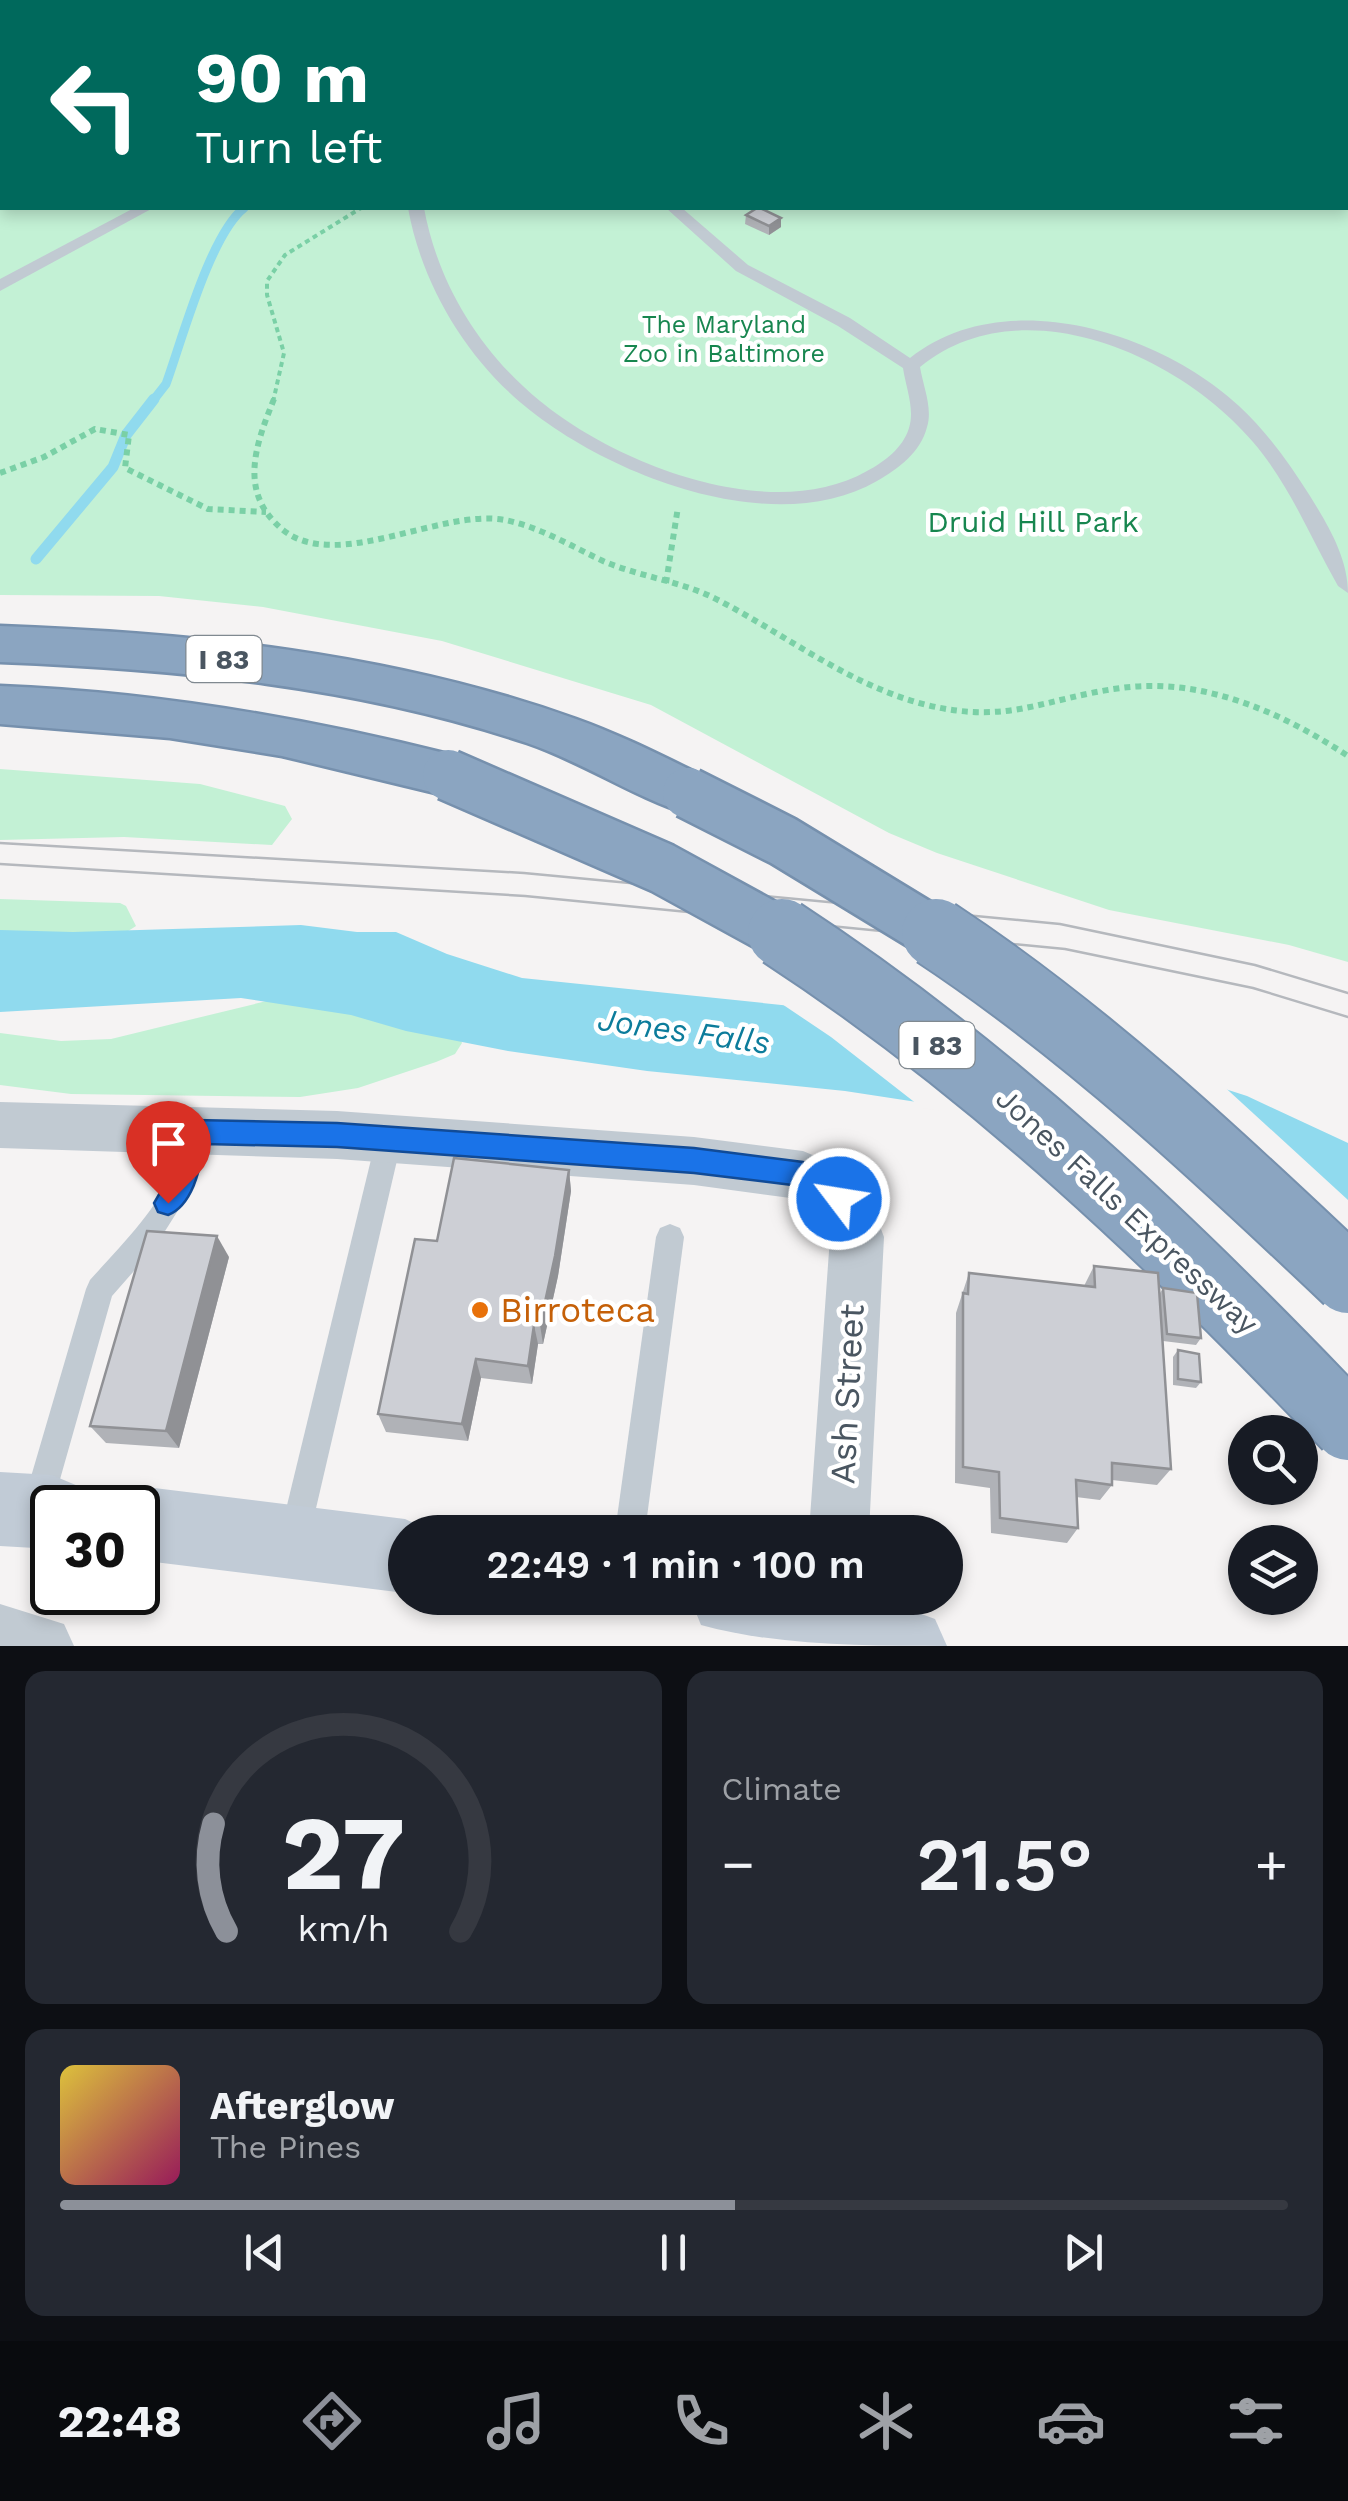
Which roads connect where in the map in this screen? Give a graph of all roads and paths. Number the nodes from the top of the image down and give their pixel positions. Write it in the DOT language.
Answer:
graph roads {
  1 [pos="142,210"];
  2 [pos="359,210"];
  3 [pos="417,210"];
  4 [pos="675,210"];
  5 [pos="0,286"];
  6 [pos="912,366"];
  7 [pos="0,473"];
  8 [pos="682,481"];
  9 [pos="266,512"];
  10 [pos="666,583"];
  11 [pos="1348,586"];
  12 [pos="0,644"];
  13 [pos="0,704"];
  14 [pos="1348,756"];
  15 [pos="1,1125"];
  16 [pos="195,1132"];
  17 [pos="389,1138"];
  18 [pos="670,1237"];
  19 [pos="1348,1279"];
  20 [pos="1348,1426"];
  21 [pos="29,1511"];
  22 [pos="632,1515"];
  23 [pos="839,1515"];
  24 [pos="160,1526"];
  25 [pos="293,1542"];
  26 [pos="388,1554"];
  27 [pos="802,1615"];
  28 [pos="833,1622"];
  29 [pos="0,1636"];
  30 [pos="42,1646"];
  31 [pos="908,1646"];
  1 -- 5 [label="lane"];
  2 -- 9 [label="path"];
  3 -- 8 [label="lane"];
  4 -- 6 [label="lane"];
  6 -- 8 [label="lane"];
  6 -- 11 [label="lane"];
  7 -- 9 [label="path"];
  8 -- 10 [label="path"];
  9 -- 10 [label="path"];
  10 -- 14 [label="path"];
  12 -- 19 [label="highway, I 83, bridge"];
  13 -- 20 [label="highway, Jones Falls Expressway / I 83, bridge"];
  15 -- 16 [label="street"];
  16 -- 17 [label="street"];
  16 -- 21 [label="lane"];
  17 -- 23 [label="street, Ash Street"];
  17 -- 25 [label="lane"];
  18 -- 22 [label="lane"];
  24 -- 25 [label="street"];
  25 -- 26 [label="street"];
  27 -- 28 [label="street"];
  28 -- 31 [label="street"];
  29 -- 30 [label="street"];
}
